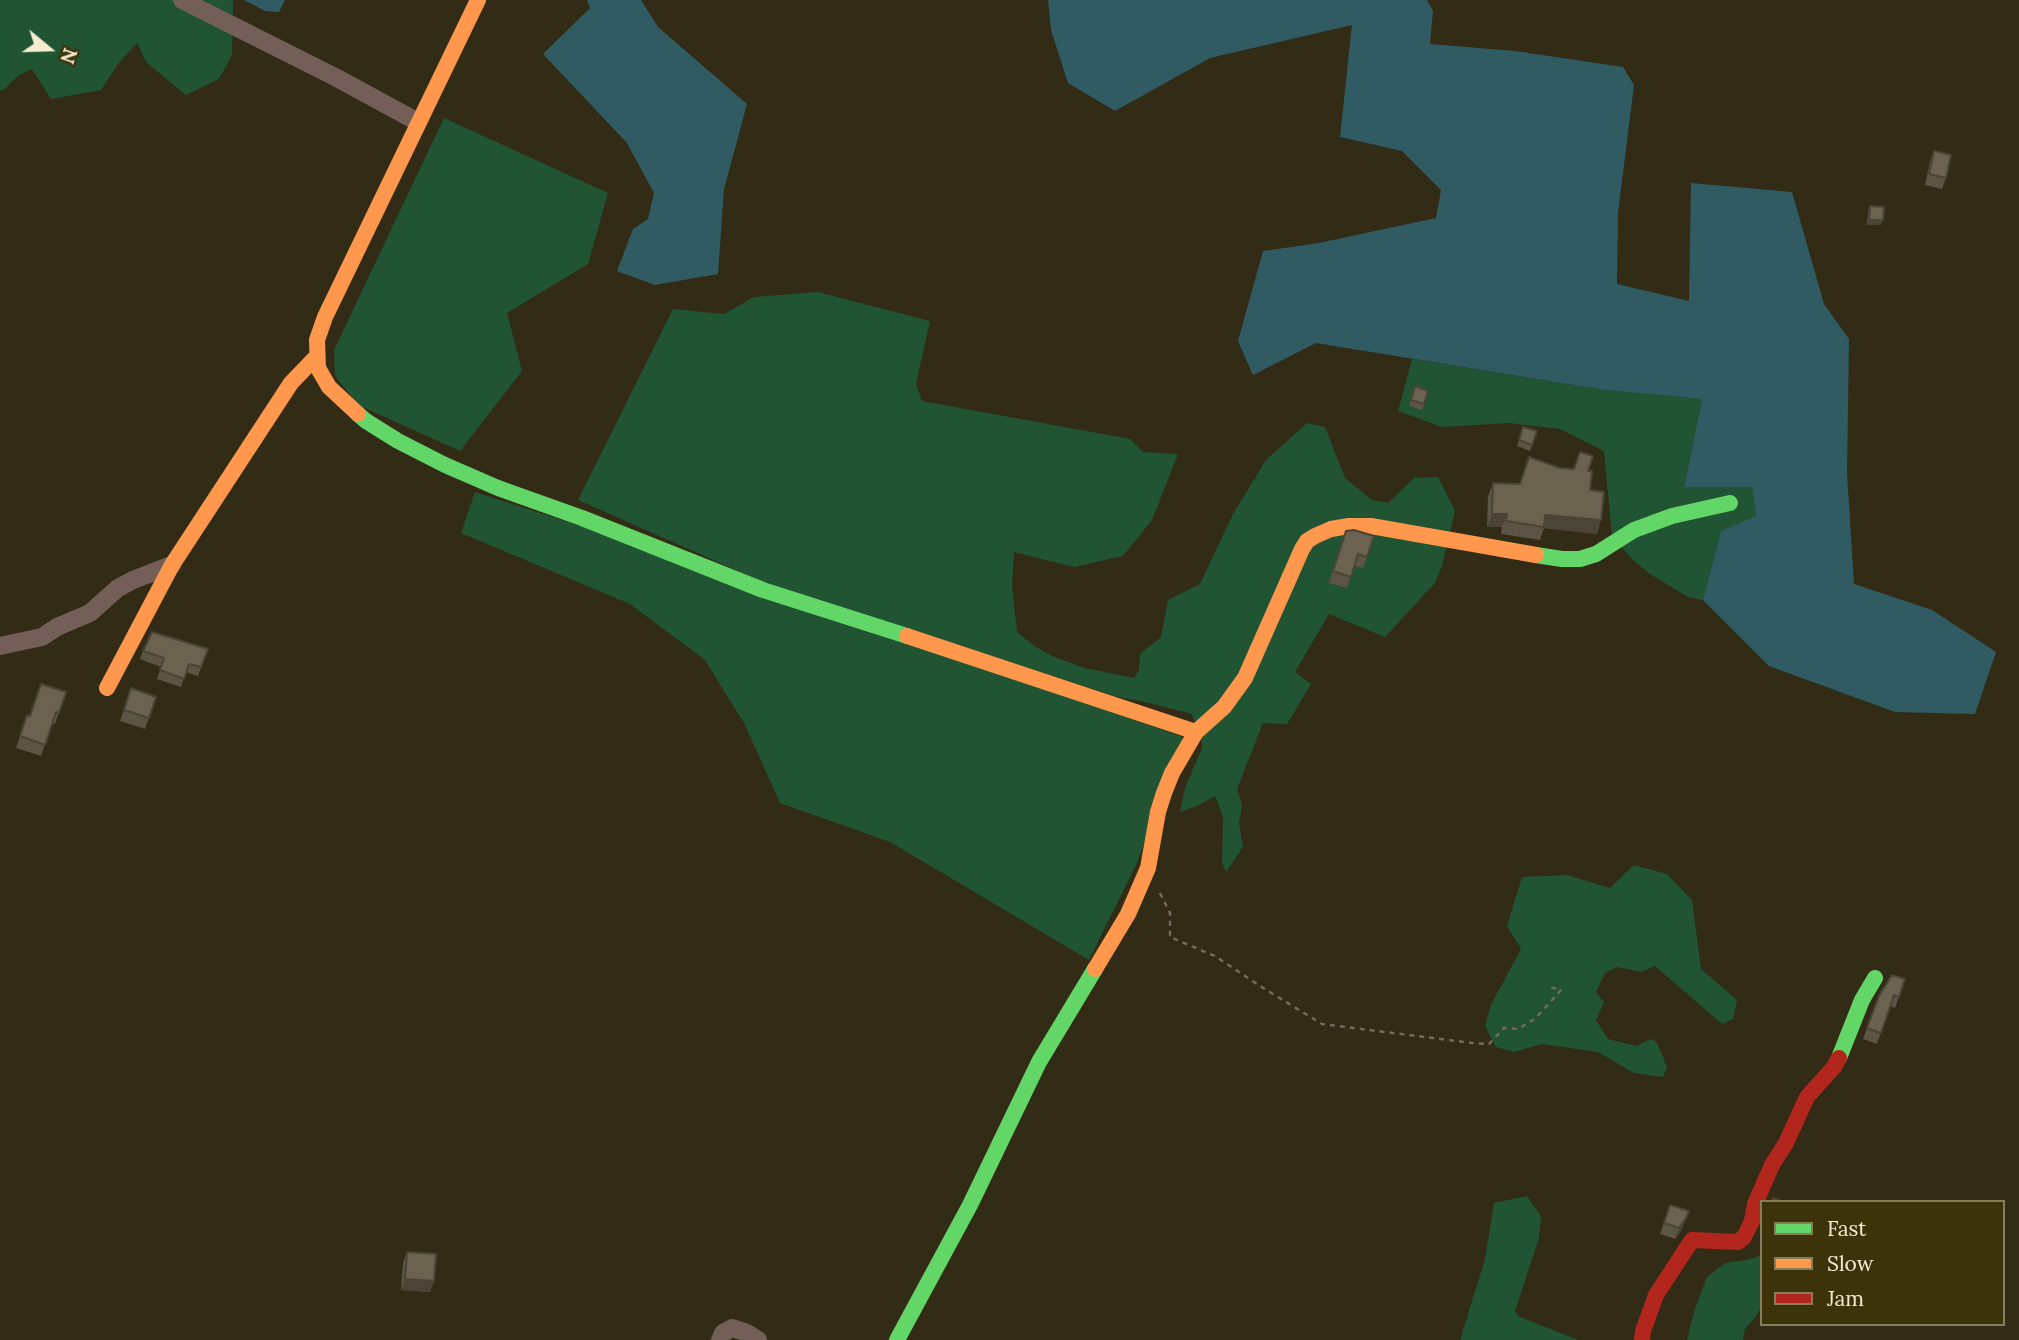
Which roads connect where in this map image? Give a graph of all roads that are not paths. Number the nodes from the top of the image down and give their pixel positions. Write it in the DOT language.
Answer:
graph roads {
  1 [pos="182,0"];
  2 [pos="478,0"];
  3 [pos="418,122"];
  4 [pos="316,357"];
  5 [pos="1730,503"];
  6 [pos="173,565"];
  7 [pos="0,646"];
  8 [pos="107,688"];
  9 [pos="1196,732"];
  10 [pos="1875,978"];
  11 [pos="720,1340"];
  12 [pos="758,1340"];
  13 [pos="897,1340"];
  14 [pos="1642,1340"];
  1 -- 3 [label="street"];
  2 -- 3 [label="street"];
  3 -- 4 [label="street"];
  4 -- 6 [label="street"];
  4 -- 9 [label="street"];
  5 -- 9 [label="street"];
  6 -- 7 [label="street"];
  6 -- 8 [label="street"];
  9 -- 13 [label="street"];
  10 -- 14 [label="street"];
  11 -- 12 [label="street"];
}
